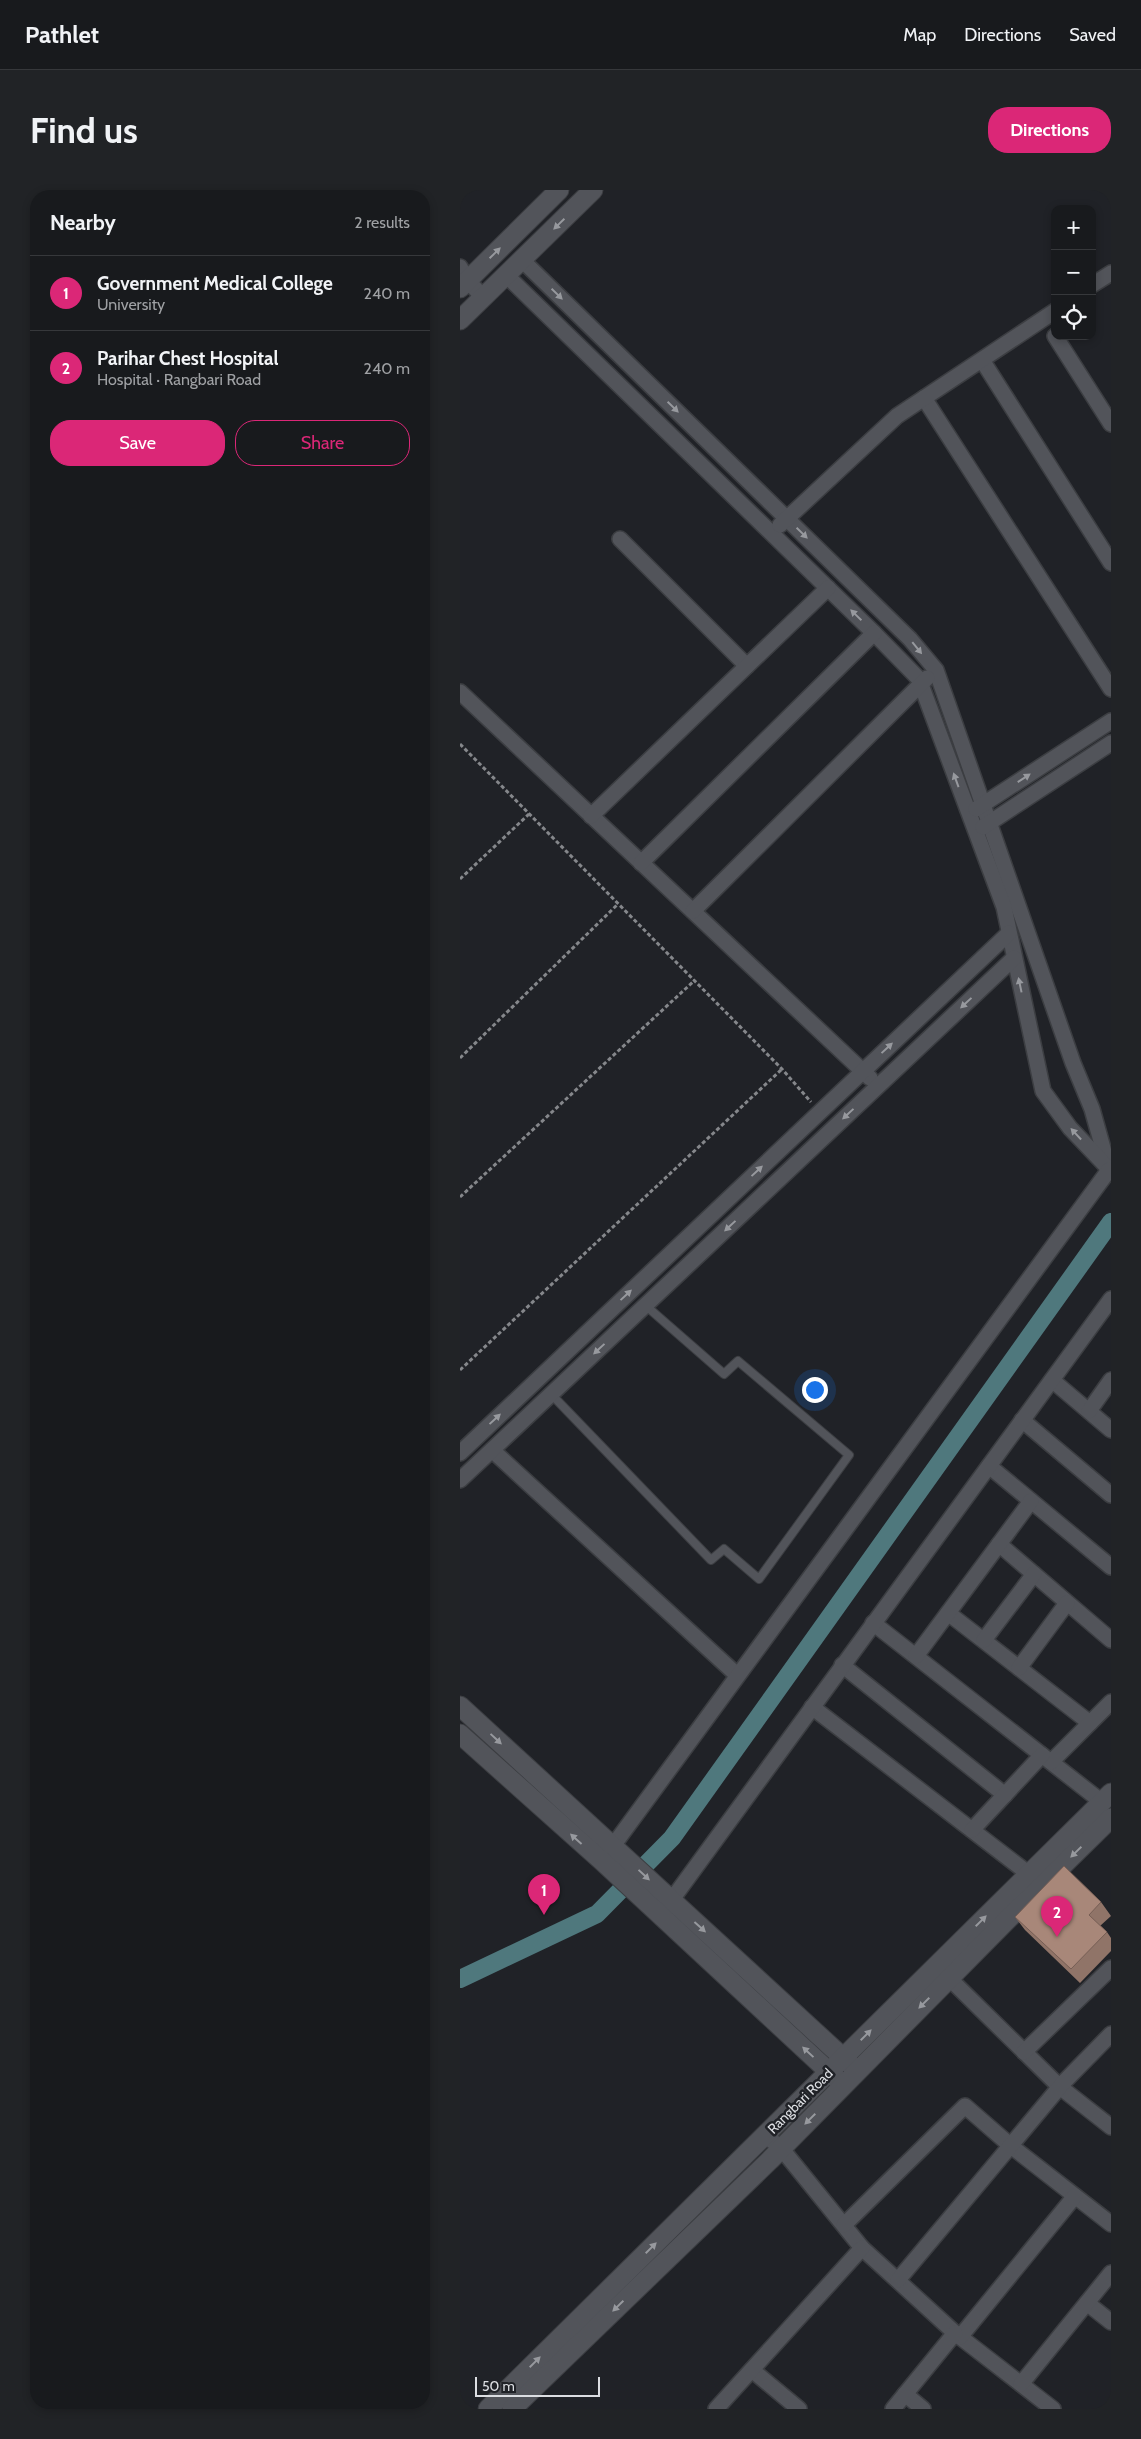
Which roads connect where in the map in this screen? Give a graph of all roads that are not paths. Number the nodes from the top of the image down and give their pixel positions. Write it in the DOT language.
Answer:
graph roads {
  1 [pos="559,190"];
  2 [pos="593,190"];
  3 [pos="522,260"];
  4 [pos="1111,272"];
  5 [pos="506,275"];
  6 [pos="462,278"];
  7 [pos="1096,282"];
  8 [pos="483,297"];
  9 [pos="1049,315"];
  10 [pos="460,320"];
  11 [pos="1058,340"];
  12 [pos="982,360"];
  13 [pos="924,398"];
  14 [pos="1111,424"];
  15 [pos="786,518"];
  16 [pos="772,534"];
  17 [pos="620,540"];
  18 [pos="1111,563"];
  19 [pos="828,588"];
  20 [pos="874,632"];
  21 [pos="747,666"];
  22 [pos="936,670"];
  23 [pos="920,683"];
  24 [pos="1111,689"];
  25 [pos="460,692"];
  26 [pos="1111,722"];
  27 [pos="1111,743"];
  28 [pos="984,804"];
  29 [pos="969,814"];
  30 [pos="591,816"];
  31 [pos="990,823"];
  32 [pos="976,832"];
  33 [pos="641,863"];
  34 [pos="692,911"];
  35 [pos="1009,933"];
  36 [pos="1014,958"];
  37 [pos="862,1071"];
  38 [pos="878,1086"];
  39 [pos="1110,1170"];
  40 [pos="1111,1299"];
  41 [pos="646,1305"];
  42 [pos="607,1313"];
  43 [pos="621,1328"];
  44 [pos="1052,1380"];
  45 [pos="1111,1380"];
  46 [pos="551,1394"];
  47 [pos="1089,1411"];
  48 [pos="1022,1420"];
  49 [pos="1111,1430"];
  50 [pos="492,1450"];
  51 [pos="460,1453"];
  52 [pos="989,1466"];
  53 [pos="460,1480"];
  54 [pos="1111,1495"];
  55 [pos="1031,1501"];
  56 [pos="999,1544"];
  57 [pos="1111,1566"];
  58 [pos="1034,1574"];
  59 [pos="1067,1603"];
  60 [pos="948,1613"];
  61 [pos="873,1623"];
  62 [pos="984,1640"];
  63 [pos="1111,1640"];
  64 [pos="916,1656"];
  65 [pos="842,1666"];
  66 [pos="1019,1668"];
  67 [pos="737,1675"];
  68 [pos="1111,1702"];
  69 [pos="460,1706"];
  70 [pos="812,1707"];
  71 [pos="1090,1723"];
  72 [pos="460,1734"];
  73 [pos="1047,1758"];
  74 [pos="1005,1795"];
  75 [pos="1108,1804"];
  76 [pos="972,1830"];
  77 [pos="618,1851"];
  78 [pos="607,1866"];
  79 [pos="1029,1874"];
  80 [pos="667,1897"];
  81 [pos="656,1911"];
  82 [pos="1111,1968"];
  83 [pos="949,1978"];
  84 [pos="1111,2034"];
  85 [pos="1024,2052"];
  86 [pos="843,2058"];
  87 [pos="858,2071"];
  88 [pos="829,2072"];
  89 [pos="843,2085"];
  90 [pos="1060,2087"];
  91 [pos="1111,2127"];
  92 [pos="765,2135"];
  93 [pos="1011,2146"];
  94 [pos="781,2148"];
  95 [pos="1075,2196"];
  96 [pos="1111,2224"];
  97 [pos="844,2225"];
  98 [pos="862,2248"];
  99 [pos="1111,2273"];
  100 [pos="898,2280"];
  101 [pos="1086,2303"];
  102 [pos="1111,2322"];
  103 [pos="958,2335"];
  104 [pos="752,2370"];
  105 [pos="1020,2384"];
  106 [pos="905,2394"];
  107 [pos="488,2409"];
  108 [pos="512,2409"];
  109 [pos="716,2409"];
  110 [pos="799,2409"];
  111 [pos="893,2409"];
  112 [pos="923,2409"];
  113 [pos="1053,2409"];
  6 -- 1 [label="street, one-way"];
  2 -- 3 [label="street, one-way"];
  3 -- 5 [label="street"];
  3 -- 15 [label="street, one-way"];
  4 -- 7 [label="street"];
  5 -- 8 [label="street"];
  5 -- 16 [label="street"];
  6 -- 8 [label="street"];
  8 -- 10 [label="street"];
  9 -- 12 [label="street"];
  11 -- 14 [label="street"];
  12 -- 13 [label="street"];
  12 -- 18 [label="street"];
  13 -- 15 [label="street"];
  13 -- 24 [label="street"];
  15 -- 16 [label="street"];
  15 -- 22 [label="street, one-way"];
  16 -- 19 [label="street"];
  17 -- 21 [label="street"];
  20 -- 19 [label="street, one-way"];
  19 -- 21 [label="street"];
  20 -- 23 [label="street"];
  20 -- 33 [label="street"];
  21 -- 30 [label="street"];
  22 -- 23 [label="street"];
  22 -- 28 [label="street"];
  29 -- 23 [label="street, one-way"];
  23 -- 34 [label="street"];
  25 -- 30 [label="street"];
  28 -- 26 [label="street, one-way"];
  27 -- 31 [label="street"];
  28 -- 29 [label="street"];
  28 -- 31 [label="street"];
  29 -- 32 [label="street"];
  30 -- 33 [label="street"];
  31 -- 32 [label="street"];
  31 -- 39 [label="street"];
  32 -- 35 [label="street"];
  33 -- 34 [label="street"];
  34 -- 37 [label="street"];
  35 -- 36 [label="street"];
  37 -- 35 [label="street, one-way"];
  36 -- 38 [label="street, one-way"];
  39 -- 36 [label="street, one-way"];
  37 -- 38 [label="street"];
  42 -- 37 [label="street, one-way"];
  38 -- 41 [label="street, one-way"];
  39 -- 67 [label="street"];
  40 -- 44 [label="street"];
  41 -- 43 [label="street"];
  41 -- 46 [label="lane"];
  42 -- 43 [label="street"];
  51 -- 42 [label="street, one-way"];
  43 -- 46 [label="street, one-way"];
  44 -- 47 [label="street"];
  44 -- 48 [label="street"];
  45 -- 47 [label="street"];
  46 -- 50 [label="street"];
  47 -- 49 [label="street"];
  48 -- 52 [label="street"];
  48 -- 54 [label="street"];
  50 -- 53 [label="street"];
  50 -- 67 [label="street"];
  52 -- 55 [label="street"];
  52 -- 61 [label="street"];
  55 -- 56 [label="street"];
  55 -- 57 [label="street"];
  56 -- 58 [label="street"];
  56 -- 60 [label="street"];
  58 -- 59 [label="street"];
  58 -- 62 [label="street"];
  59 -- 63 [label="street"];
  59 -- 66 [label="street"];
  60 -- 62 [label="street"];
  60 -- 64 [label="street"];
  61 -- 64 [label="street"];
  61 -- 65 [label="street"];
  62 -- 66 [label="street"];
  64 -- 73 [label="street"];
  65 -- 70 [label="street"];
  65 -- 74 [label="street"];
  66 -- 71 [label="street"];
  67 -- 77 [label="street"];
  68 -- 71 [label="street"];
  69 -- 77 [label="street, one-way"];
  70 -- 76 [label="street"];
  70 -- 80 [label="street"];
  71 -- 73 [label="street"];
  78 -- 72 [label="street, one-way"];
  73 -- 74 [label="street"];
  73 -- 75 [label="street"];
  74 -- 76 [label="street"];
  75 -- 79 [label="street, Rangbari Road"];
  75 -- 83 [label="street, Rangbari Road, one-way"];
  76 -- 79 [label="street"];
  77 -- 78 [label="street"];
  77 -- 80 [label="street, one-way"];
  78 -- 81 [label="street"];
  86 -- 79 [label="street, Rangbari Road, one-way"];
  80 -- 81 [label="street"];
  80 -- 86 [label="street, one-way"];
  88 -- 81 [label="street, one-way"];
  82 -- 85 [label="street"];
  83 -- 85 [label="street"];
  83 -- 87 [label="street, Rangbari Road, one-way"];
  84 -- 90 [label="street"];
  85 -- 90 [label="street"];
  86 -- 87 [label="street"];
  86 -- 88 [label="street, Rangbari Road"];
  87 -- 89 [label="street, Rangbari Road"];
  88 -- 89 [label="street"];
  88 -- 92 [label="street, Rangbari Road"];
  89 -- 94 [label="street, Rangbari Road, one-way"];
  90 -- 91 [label="street"];
  90 -- 93 [label="street"];
  92 -- 94 [label="street"];
  107 -- 92 [label="street, Rangbari Road, one-way"];
  93 -- 95 [label="street"];
  93 -- 97 [label="street"];
  93 -- 100 [label="street"];
  94 -- 97 [label="street"];
  94 -- 108 [label="street, Rangbari Road, one-way"];
  95 -- 96 [label="street"];
  95 -- 103 [label="street"];
  97 -- 98 [label="street"];
  98 -- 100 [label="street"];
  98 -- 104 [label="street"];
  99 -- 101 [label="street"];
  100 -- 103 [label="street"];
  101 -- 102 [label="street"];
  101 -- 105 [label="street"];
  103 -- 105 [label="street"];
  103 -- 106 [label="street"];
  104 -- 109 [label="street"];
  104 -- 110 [label="street"];
  105 -- 113 [label="street"];
  106 -- 111 [label="street"];
  106 -- 112 [label="street"];
}
